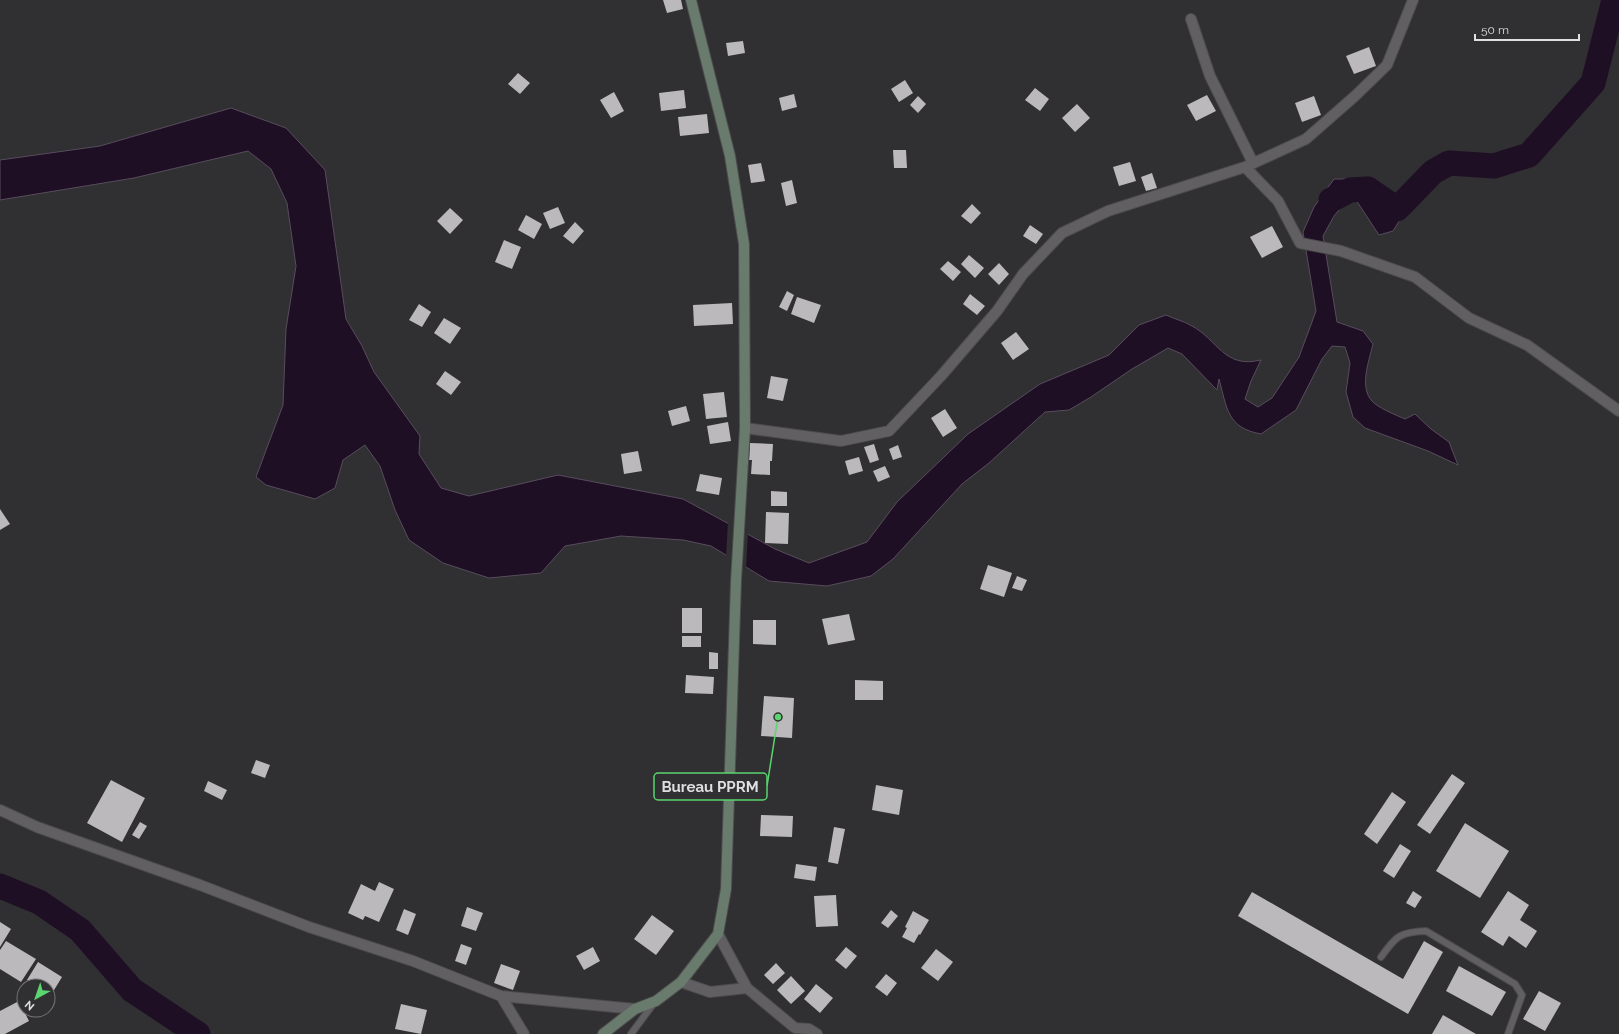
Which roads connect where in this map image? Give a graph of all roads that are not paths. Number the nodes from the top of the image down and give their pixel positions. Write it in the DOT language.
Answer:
graph roads {
  1 [pos="691,0"];
  2 [pos="1413,0"];
  3 [pos="1190,20"];
  4 [pos="1249,165"];
  5 [pos="1619,411"];
  6 [pos="745,428"];
  7 [pos="0,810"];
  8 [pos="718,934"];
  9 [pos="1381,957"];
  10 [pos="681,982"];
  11 [pos="747,988"];
  12 [pos="501,996"];
  13 [pos="656,1001"];
  14 [pos="635,1009"];
  15 [pos="796,1031"];
  16 [pos="524,1034"];
  17 [pos="603,1034"];
  18 [pos="631,1034"];
  19 [pos="817,1034"];
  20 [pos="1508,1034"];
  1 -- 6 [label="main road"];
  2 -- 4 [label="street"];
  3 -- 4 [label="street"];
  4 -- 5 [label="street"];
  4 -- 6 [label="street"];
  6 -- 8 [label="main road"];
  7 -- 12 [label="street"];
  8 -- 10 [label="main road"];
  8 -- 11 [label="street"];
  9 -- 20 [label="lane"];
  10 -- 11 [label="street"];
  10 -- 13 [label="main road"];
  11 -- 15 [label="street"];
  12 -- 14 [label="street"];
  12 -- 16 [label="street"];
  13 -- 14 [label="main road"];
  13 -- 18 [label="lane"];
  14 -- 17 [label="main road"];
  15 -- 19 [label="street"];
}
